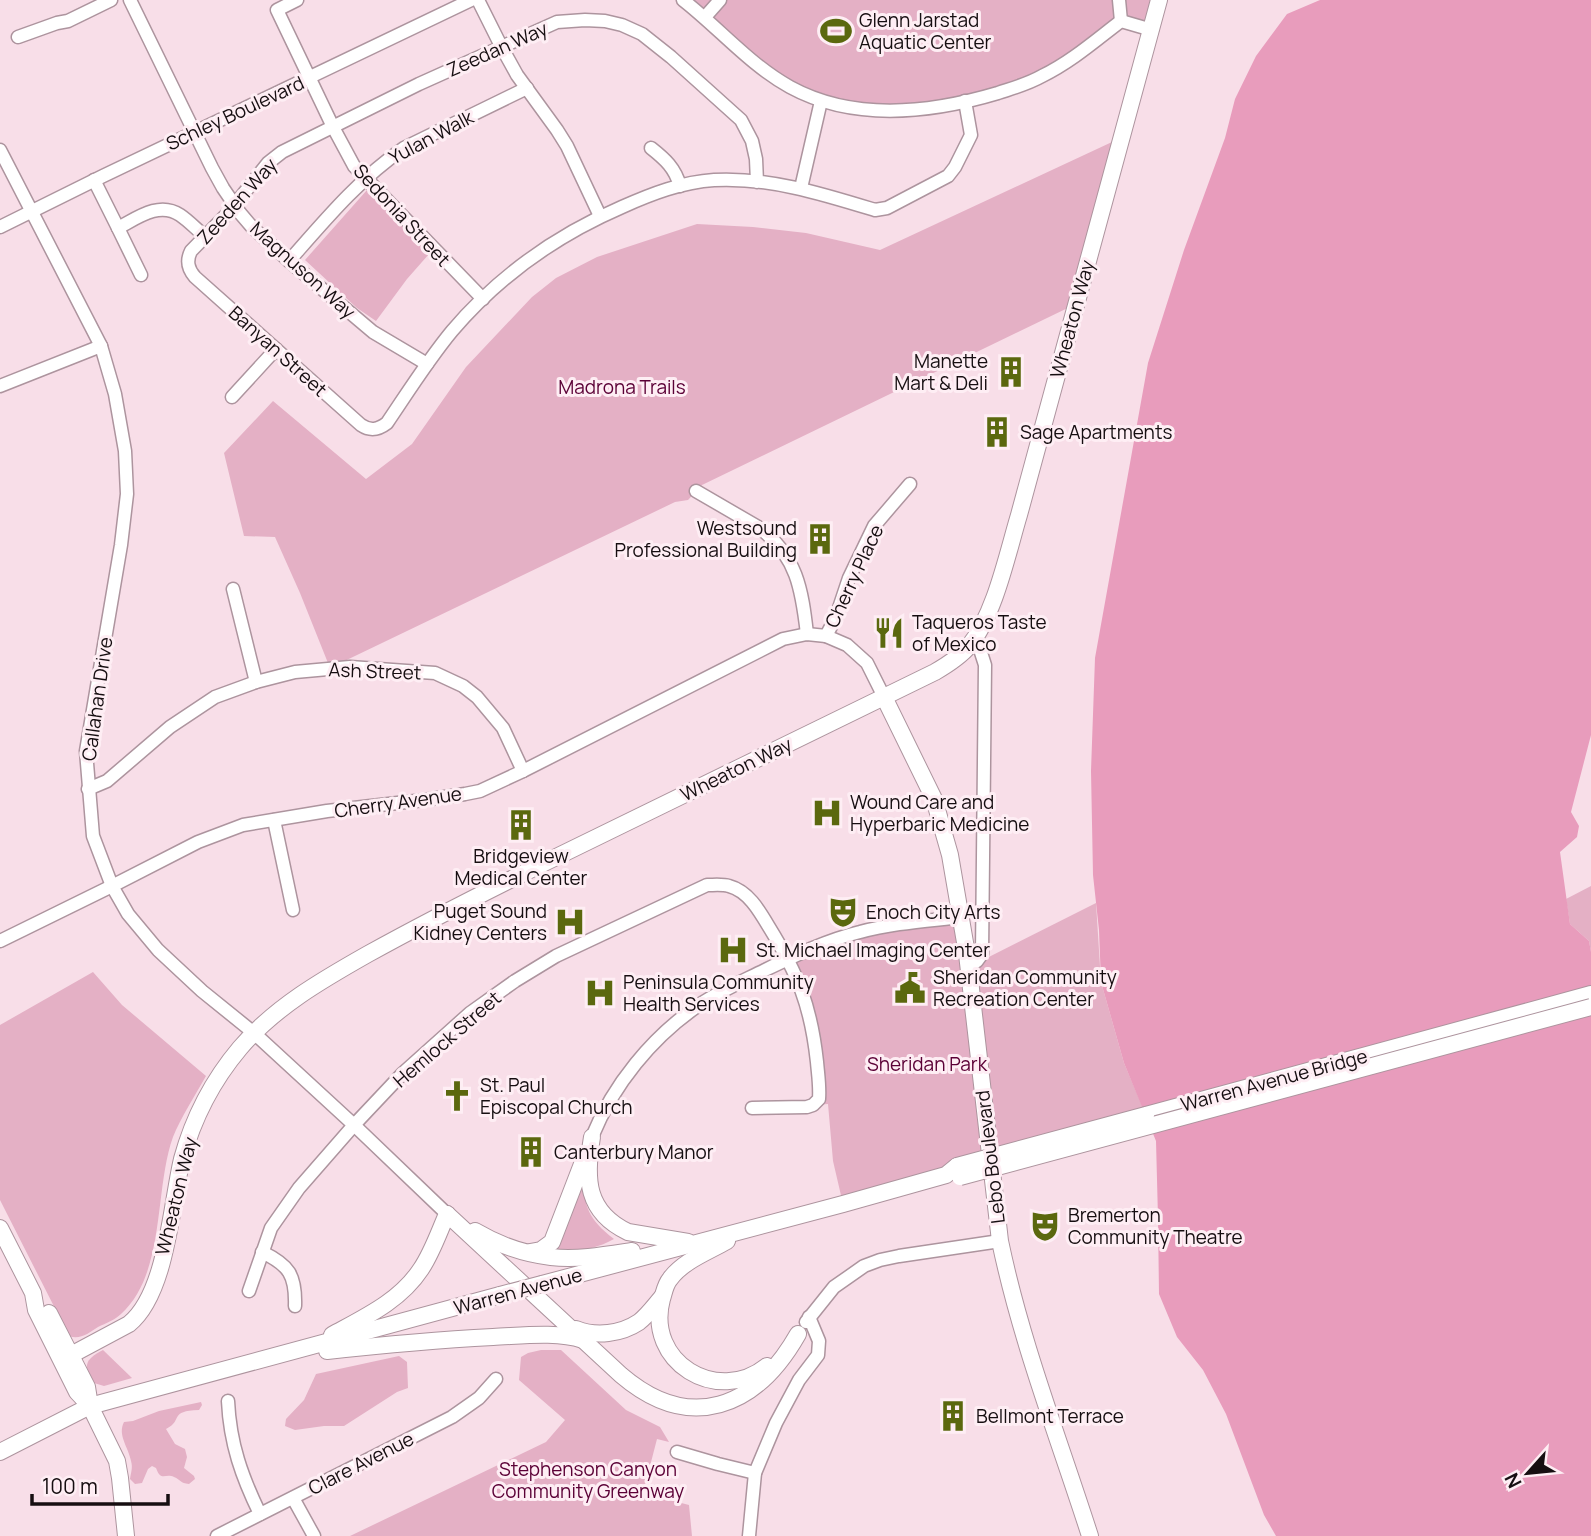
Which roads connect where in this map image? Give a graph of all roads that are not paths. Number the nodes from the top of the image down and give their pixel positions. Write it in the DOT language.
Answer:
graph roads {
  1 [pos="111,0"];
  2 [pos="130,0"];
  3 [pos="298,0"];
  4 [pos="471,0"];
  5 [pos="478,0"];
  6 [pos="682,0"];
  7 [pos="720,0"];
  8 [pos="1119,0"];
  9 [pos="1159,0"];
  10 [pos="705,17"];
  11 [pos="1121,21"];
  12 [pos="1152,30"];
  13 [pos="18,37"];
  14 [pos="500,46"];
  15 [pos="309,78"];
  16 [pos="527,88"];
  17 [pos="821,101"];
  18 [pos="965,101"];
  19 [pos="333,127"];
  20 [pos="194,132"];
  21 [pos="650,148"];
  22 [pos="0,150"];
  23 [pos="366,177"];
  24 [pos="94,180"];
  25 [pos="757,182"];
  26 [pos="680,186"];
  27 [pos="801,188"];
  28 [pos="234,204"];
  29 [pos="32,212"];
  30 [pos="600,216"];
  31 [pos="0,227"];
  32 [pos="118,228"];
  33 [pos="206,237"];
  34 [pos="289,261"];
  35 [pos="188,263"];
  36 [pos="141,275"];
  37 [pos="483,299"];
  38 [pos="101,346"];
  39 [pos="276,349"];
  40 [pos="427,364"];
  41 [pos="0,386"];
  42 [pos="232,397"];
  43 [pos="910,484"];
  44 [pos="696,491"];
  45 [pos="233,589"];
  46 [pos="807,634"];
  47 [pos="826,636"];
  48 [pos="976,637"];
  49 [pos="256,682"];
  50 [pos="884,697"];
  51 [pos="523,771"];
  52 [pos="88,789"];
  53 [pos="274,820"];
  54 [pos="112,886"];
  55 [pos="293,910"];
  56 [pos="961,917"];
  57 [pos="0,942"];
  58 [pos="789,959"];
  59 [pos="968,967"];
  60 [pos="1591,994"];
  61 [pos="1591,1007"];
  62 [pos="254,1033"];
  63 [pos="752,1108"];
  64 [pos="354,1125"];
  65 [pos="592,1137"];
  66 [pos="954,1173"];
  67 [pos="447,1214"];
  68 [pos="0,1228"];
  69 [pos="747,1230"];
  70 [pos="1000,1241"];
  71 [pos="694,1243"];
  72 [pos="262,1252"];
  73 [pos="530,1252"];
  74 [pos="249,1291"];
  75 [pos="33,1293"];
  76 [pos="663,1296"];
  77 [pos="295,1306"];
  78 [pos="809,1317"];
  79 [pos="567,1325"];
  80 [pos="798,1334"];
  81 [pos="584,1340"];
  82 [pos="310,1348"];
  83 [pos="71,1355"];
  84 [pos="272,1357"];
  85 [pos="496,1379"];
  86 [pos="228,1401"];
  87 [pos="90,1406"];
  88 [pos="0,1452"];
  89 [pos="677,1452"];
  90 [pos="755,1473"];
  91 [pos="293,1498"];
  92 [pos="260,1514"];
  93 [pos="126,1536"];
  94 [pos="217,1536"];
  95 [pos="314,1536"];
  96 [pos="749,1536"];
  97 [pos="1090,1536"];
  1 -- 13 [label="street"];
  2 -- 20 [label="street, Magnuson Way"];
  3 -- 15 [label="street, Sedonia Street"];
  4 -- 15 [label="street, Schley Boulevard"];
  5 -- 14 [label="street"];
  6 -- 10 [label="street"];
  7 -- 10 [label="street"];
  8 -- 11 [label="street"];
  9 -- 12 [label="main road, Wheaton Way"];
  10 -- 17 [label="street"];
  11 -- 12 [label="street"];
  11 -- 18 [label="street"];
  12 -- 48 [label="main road, Wheaton Way"];
  14 -- 16 [label="street"];
  14 -- 19 [label="street, Zeedan Way"];
  14 -- 25 [label="street, Zeedan Way"];
  15 -- 19 [label="street, Sedonia Street"];
  15 -- 20 [label="street, Schley Boulevard"];
  16 -- 23 [label="street, Yulan Walk"];
  16 -- 30 [label="street"];
  17 -- 18 [label="street"];
  17 -- 27 [label="street"];
  18 -- 27 [label="street"];
  19 -- 23 [label="street, Sedonia Street"];
  19 -- 28 [label="street, Zeeden Way"];
  20 -- 24 [label="street, Schley Boulevard"];
  20 -- 28 [label="street, Magnuson Way"];
  21 -- 26 [label="street"];
  22 -- 29 [label="street, Callahan Drive"];
  23 -- 34 [label="street, Yulan Walk"];
  23 -- 37 [label="street, Sedonia Street"];
  24 -- 29 [label="street, Schley Boulevard"];
  24 -- 32 [label="street"];
  25 -- 26 [label="street"];
  25 -- 27 [label="street"];
  26 -- 30 [label="street"];
  28 -- 33 [label="street, Zeeden Way"];
  28 -- 34 [label="street, Magnuson Way"];
  29 -- 31 [label="street, Schley Boulevard"];
  29 -- 38 [label="street, Callahan Drive"];
  30 -- 37 [label="street"];
  32 -- 33 [label="street"];
  32 -- 36 [label="street"];
  33 -- 35 [label="street, Zeeden Way"];
  34 -- 40 [label="street, Magnuson Way"];
  35 -- 39 [label="street, Banyan Street"];
  37 -- 40 [label="street"];
  38 -- 41 [label="street"];
  38 -- 52 [label="street, Callahan Drive"];
  39 -- 40 [label="street, Banyan Street"];
  39 -- 42 [label="street"];
  43 -- 47 [label="street, Cherry Place"];
  44 -- 46 [label="street"];
  45 -- 49 [label="street"];
  46 -- 47 [label="street, Cherry Avenue"];
  46 -- 51 [label="street, Cherry Avenue"];
  47 -- 50 [label="street, Cherry Avenue"];
  48 -- 50 [label="main road, Wheaton Way"];
  48 -- 59 [label="street"];
  49 -- 51 [label="street, Ash Street"];
  49 -- 52 [label="street, Ash Street"];
  50 -- 56 [label="main road, Lebo Boulevard"];
  50 -- 62 [label="main road, Wheaton Way"];
  51 -- 53 [label="street, Cherry Avenue"];
  52 -- 54 [label="street, Callahan Drive"];
  53 -- 54 [label="street, Cherry Avenue"];
  53 -- 55 [label="street"];
  54 -- 57 [label="street, Cherry Avenue"];
  54 -- 62 [label="street, Callahan Drive"];
  56 -- 58 [label="street"];
  56 -- 59 [label="main road, Lebo Boulevard"];
  58 -- 63 [label="street"];
  58 -- 64 [label="street, Hemlock Street"];
  58 -- 65 [label="street"];
  59 -- 70 [label="main road, Lebo Boulevard"];
  60 -- 66 [label="main road, Warren Avenue Bridge, bridge"];
  61 -- 66 [label="main road, Warren Avenue Bridge, bridge"];
  62 -- 64 [label="street, Callahan Drive"];
  62 -- 83 [label="main road, Wheaton Way"];
  64 -- 67 [label="street, Callahan Drive"];
  64 -- 72 [label="street, Hemlock Street"];
  65 -- 71 [label="main road"];
  65 -- 73 [label="main road"];
  66 -- 69 [label="main road, Warren Avenue"];
  67 -- 73 [label="main road"];
  67 -- 79 [label="main road"];
  67 -- 82 [label="main road"];
  68 -- 75 [label="main road"];
  69 -- 71 [label="main road, Warren Avenue"];
  69 -- 76 [label="main road"];
  70 -- 78 [label="street"];
  70 -- 97 [label="main road, Lebo Boulevard"];
  71 -- 73 [label="main road"];
  71 -- 82 [label="main road, Warren Avenue, bridge"];
  72 -- 74 [label="street, Hemlock Street"];
  72 -- 77 [label="street"];
  75 -- 83 [label="main road"];
  75 -- 87 [label="main road"];
  76 -- 79 [label="main road"];
  76 -- 80 [label="main road"];
  78 -- 80 [label="street"];
  78 -- 90 [label="street"];
  79 -- 81 [label="main road"];
  80 -- 81 [label="main road"];
  81 -- 84 [label="main road"];
  82 -- 84 [label="main road, Warren Avenue"];
  83 -- 87 [label="main road"];
  84 -- 87 [label="main road, Warren Avenue"];
  85 -- 91 [label="street, Clare Avenue"];
  86 -- 92 [label="street"];
  87 -- 88 [label="main road"];
  87 -- 93 [label="main road"];
  89 -- 90 [label="street"];
  90 -- 96 [label="street"];
  91 -- 92 [label="street, Clare Avenue"];
  91 -- 95 [label="street"];
  92 -- 94 [label="street, Clare Avenue"];
}
